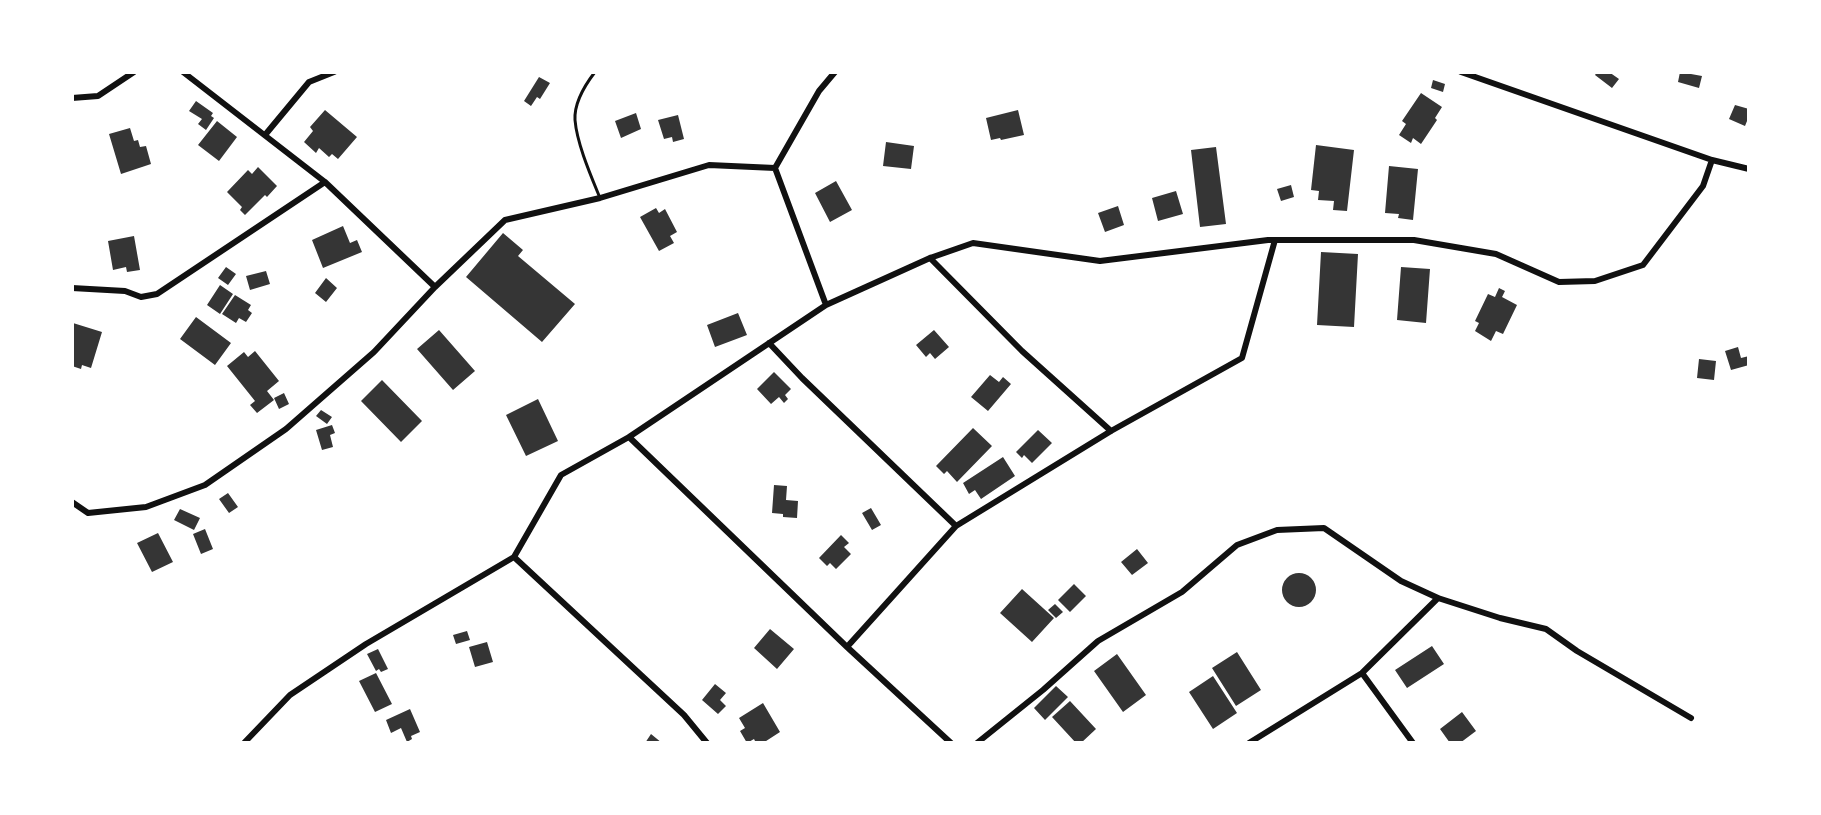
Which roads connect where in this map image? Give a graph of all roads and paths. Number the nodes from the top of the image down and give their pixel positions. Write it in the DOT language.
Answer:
graph roads {
  1 [pos="134,72"];
  2 [pos="183,72"];
  3 [pos="334,72"];
  4 [pos="595,72"];
  5 [pos="835,72"];
  6 [pos="1461,72"];
  7 [pos="72,98"];
  8 [pos="265,135"];
  9 [pos="1712,160"];
  10 [pos="775,168"];
  11 [pos="1749,169"];
  12 [pos="325,182"];
  13 [pos="600,198"];
  14 [pos="1275,240"];
  15 [pos="930,258"];
  16 [pos="435,286"];
  17 [pos="72,288"];
  18 [pos="826,305"];
  19 [pos="770,343"];
  20 [pos="1111,431"];
  21 [pos="629,437"];
  22 [pos="72,502"];
  23 [pos="956,526"];
  24 [pos="514,557"];
  25 [pos="1438,598"];
  26 [pos="847,647"];
  27 [pos="1362,672"];
  28 [pos="1691,718"];
  29 [pos="243,743"];
  30 [pos="707,743"];
  31 [pos="951,743"];
  32 [pos="977,743"];
  33 [pos="1249,743"];
  34 [pos="1413,743"];
  1 -- 7 [label="street"];
  2 -- 8 [label="street"];
  3 -- 8 [label="street"];
  4 -- 13 [label="lane"];
  5 -- 10 [label="street"];
  6 -- 9 [label="street"];
  8 -- 12 [label="street"];
  9 -- 11 [label="street"];
  9 -- 14 [label="street"];
  10 -- 13 [label="street"];
  10 -- 18 [label="street"];
  12 -- 16 [label="street"];
  12 -- 17 [label="street"];
  13 -- 16 [label="street"];
  14 -- 15 [label="street"];
  14 -- 20 [label="street"];
  15 -- 18 [label="street"];
  15 -- 20 [label="street"];
  16 -- 22 [label="street"];
  18 -- 19 [label="street"];
  19 -- 21 [label="street"];
  19 -- 23 [label="street"];
  20 -- 23 [label="street"];
  21 -- 24 [label="street"];
  21 -- 26 [label="street"];
  23 -- 26 [label="street"];
  24 -- 29 [label="street"];
  24 -- 30 [label="street"];
  25 -- 27 [label="street"];
  25 -- 28 [label="street"];
  25 -- 32 [label="street"];
  26 -- 31 [label="street"];
  27 -- 33 [label="street"];
  27 -- 34 [label="street"];
}
